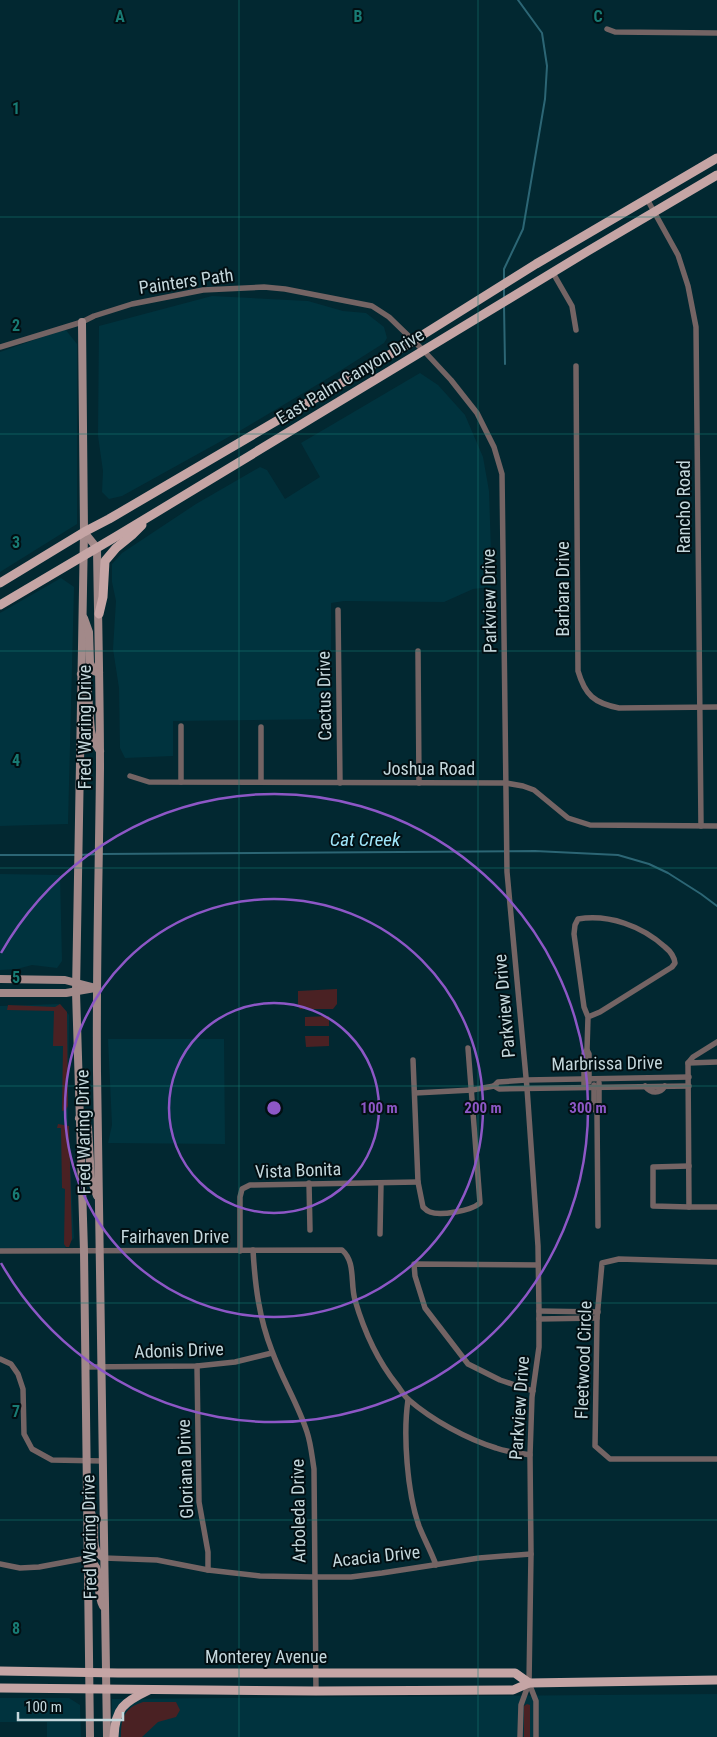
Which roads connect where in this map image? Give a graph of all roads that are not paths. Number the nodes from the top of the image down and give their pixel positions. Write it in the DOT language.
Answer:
graph roads {
  1 [pos="607,29"];
  2 [pos="717,33"];
  3 [pos="717,158"];
  4 [pos="717,175"];
  5 [pos="647,198"];
  6 [pos="654,212"];
  7 [pos="553,273"];
  8 [pos="82,322"];
  9 [pos="576,330"];
  10 [pos="413,341"];
  11 [pos="0,347"];
  12 [pos="424,351"];
  13 [pos="576,366"];
  14 [pos="149,517"];
  15 [pos="84,532"];
  16 [pos="97,548"];
  17 [pos="82,556"];
  18 [pos="0,583"];
  19 [pos="0,605"];
  20 [pos="338,610"];
  21 [pos="82,614"];
  22 [pos="99,614"];
  23 [pos="418,651"];
  24 [pos="99,673"];
  25 [pos="81,674"];
  26 [pos="699,707"];
  27 [pos="717,707"];
  28 [pos="180,726"];
  29 [pos="261,727"];
  30 [pos="100,751"];
  31 [pos="130,776"];
  32 [pos="261,781"];
  33 [pos="181,782"];
  34 [pos="340,783"];
  35 [pos="419,783"];
  36 [pos="506,783"];
  37 [pos="701,826"];
  38 [pos="717,826"];
  39 [pos="0,979"];
  40 [pos="76,982"];
  41 [pos="96,988"];
  42 [pos="76,992"];
  43 [pos="0,993"];
  44 [pos="588,1017"];
  45 [pos="717,1042"];
  46 [pos="468,1048"];
  47 [pos="413,1060"];
  48 [pos="717,1062"];
  49 [pos="688,1064"];
  50 [pos="689,1076"];
  51 [pos="665,1077"];
  52 [pos="635,1078"];
  53 [pos="592,1079"];
  54 [pos="526,1080"];
  55 [pos="494,1086"];
  56 [pos="665,1086"];
  57 [pos="689,1086"];
  58 [pos="592,1087"];
  59 [pos="634,1087"];
  60 [pos="527,1088"];
  61 [pos="472,1090"];
  62 [pos="415,1093"];
  63 [pos="78,1118"];
  64 [pos="689,1166"];
  65 [pos="418,1182"];
  66 [pos="309,1183"];
  67 [pos="382,1183"];
  68 [pos="99,1202"];
  69 [pos="689,1207"];
  70 [pos="717,1207"];
  71 [pos="598,1226"];
  72 [pos="310,1230"];
  73 [pos="380,1234"];
  74 [pos="253,1250"];
  75 [pos="0,1251"];
  76 [pos="84,1251"];
  77 [pos="100,1251"];
  78 [pos="240,1251"];
  79 [pos="717,1262"];
  80 [pos="538,1265"];
  81 [pos="539,1311"];
  82 [pos="597,1315"];
  83 [pos="539,1318"];
  84 [pos="272,1353"];
  85 [pos="0,1359"];
  86 [pos="196,1366"];
  87 [pos="85,1367"];
  88 [pos="101,1367"];
  89 [pos="533,1391"];
  90 [pos="408,1400"];
  91 [pos="530,1455"];
  92 [pos="717,1459"];
  93 [pos="87,1461"];
  94 [pos="103,1461"];
  95 [pos="87,1498"];
  96 [pos="531,1554"];
  97 [pos="87,1558"];
  98 [pos="104,1558"];
  99 [pos="0,1564"];
  100 [pos="436,1565"];
  101 [pos="208,1570"];
  102 [pos="314,1577"];
  103 [pos="105,1610"];
  104 [pos="0,1671"];
  105 [pos="89,1673"];
  106 [pos="106,1673"];
  107 [pos="315,1673"];
  108 [pos="717,1680"];
  109 [pos="529,1683"];
  110 [pos="0,1688"];
  111 [pos="89,1688"];
  112 [pos="107,1688"];
  113 [pos="151,1689"];
  114 [pos="316,1691"];
  115 [pos="90,1737"];
  116 [pos="107,1737"];
  117 [pos="114,1737"];
  118 [pos="520,1737"];
  119 [pos="536,1737"];
  1 -- 2 [label="street"];
  3 -- 5 [label="main road, East Palm Canyon Drive"];
  4 -- 6 [label="main road, East Palm Canyon Drive"];
  5 -- 6 [label="street, Rancho Road"];
  5 -- 10 [label="main road, East Palm Canyon Drive"];
  6 -- 7 [label="main road, East Palm Canyon Drive"];
  6 -- 26 [label="street, Rancho Road"];
  7 -- 9 [label="street"];
  7 -- 12 [label="main road, East Palm Canyon Drive"];
  8 -- 10 [label="street, Painters Path"];
  8 -- 11 [label="street, Painters Path"];
  8 -- 15 [label="main road, Fred Waring Drive"];
  10 -- 12 [label="street, Painters Path"];
  10 -- 15 [label="main road, East Palm Canyon Drive"];
  12 -- 14 [label="main road, East Palm Canyon Drive"];
  12 -- 36 [label="street, Parkview Drive"];
  13 -- 26 [label="street, Barbara Drive"];
  14 -- 16 [label="main road, East Palm Canyon Drive"];
  14 -- 22 [label="main road"];
  15 -- 16 [label="main road"];
  15 -- 17 [label="main road, Fred Waring Drive"];
  15 -- 18 [label="main road, East Palm Canyon Drive"];
  16 -- 17 [label="main road, East Palm Canyon Drive"];
  16 -- 22 [label="main road, Fred Waring Drive"];
  17 -- 19 [label="main road, East Palm Canyon Drive"];
  17 -- 21 [label="main road, Fred Waring Drive"];
  20 -- 34 [label="street, Cactus Drive"];
  21 -- 24 [label="main road"];
  21 -- 25 [label="main road, Fred Waring Drive"];
  22 -- 24 [label="main road, Fred Waring Drive"];
  23 -- 35 [label="street"];
  24 -- 30 [label="main road, Fred Waring Drive"];
  25 -- 30 [label="main road"];
  25 -- 40 [label="main road, Fred Waring Drive"];
  26 -- 27 [label="street, Barbara Drive"];
  26 -- 37 [label="street, Rancho Road"];
  28 -- 33 [label="street"];
  29 -- 32 [label="street"];
  30 -- 41 [label="main road, Fred Waring Drive"];
  31 -- 33 [label="street, Joshua Road"];
  32 -- 33 [label="street, Joshua Road"];
  32 -- 34 [label="street, Joshua Road"];
  34 -- 35 [label="street, Joshua Road"];
  35 -- 36 [label="street, Joshua Road"];
  36 -- 37 [label="street, Joshua Road"];
  36 -- 54 [label="street, Parkview Drive"];
  37 -- 38 [label="street, Joshua Road"];
  39 -- 40 [label="main road"];
  40 -- 41 [label="main road"];
  40 -- 42 [label="main road, Fred Waring Drive"];
  41 -- 42 [label="main road"];
  41 -- 68 [label="main road, Fred Waring Drive"];
  42 -- 43 [label="main road"];
  42 -- 63 [label="main road, Fred Waring Drive"];
  44 -- 44 [label="street"];
  44 -- 53 [label="street"];
  45 -- 49 [label="street"];
  46 -- 61 [label="street"];
  47 -- 62 [label="street"];
  48 -- 49 [label="street"];
  49 -- 50 [label="street"];
  50 -- 51 [label="street, Marbrissa Drive"];
  50 -- 57 [label="street"];
  51 -- 52 [label="street, Marbrissa Drive"];
  51 -- 56 [label="street"];
  52 -- 53 [label="street, Marbrissa Drive"];
  52 -- 59 [label="street"];
  53 -- 54 [label="street, Marbrissa Drive"];
  53 -- 58 [label="street"];
  53 -- 58 [label="street"];
  54 -- 55 [label="street, Marbrissa Drive"];
  54 -- 60 [label="street, Parkview Drive"];
  55 -- 60 [label="street, Marbrissa Drive"];
  55 -- 61 [label="street"];
  56 -- 57 [label="street, Marbrissa Drive"];
  56 -- 59 [label="street, Marbrissa Drive"];
  57 -- 64 [label="street"];
  58 -- 59 [label="street, Marbrissa Drive"];
  58 -- 60 [label="street, Marbrissa Drive"];
  58 -- 71 [label="street"];
  60 -- 80 [label="street, Parkview Drive"];
  61 -- 62 [label="street"];
  61 -- 65 [label="street"];
  62 -- 65 [label="street"];
  63 -- 68 [label="main road"];
  63 -- 76 [label="main road, Fred Waring Drive"];
  64 -- 69 [label="street"];
  64 -- 69 [label="street"];
  65 -- 67 [label="street, Vista Bonita"];
  66 -- 67 [label="street, Vista Bonita"];
  66 -- 72 [label="street"];
  66 -- 78 [label="street, Vista Bonita"];
  67 -- 73 [label="street"];
  68 -- 77 [label="main road, Fred Waring Drive"];
  69 -- 70 [label="street"];
  74 -- 78 [label="street, Fairhaven Drive"];
  74 -- 84 [label="street, Arboleda Drive"];
  74 -- 90 [label="street, Fairhaven Drive"];
  75 -- 76 [label="street, Fairhaven Drive"];
  76 -- 77 [label="street, Fairhaven Drive"];
  76 -- 87 [label="main road, Fred Waring Drive"];
  77 -- 78 [label="street, Fairhaven Drive"];
  77 -- 88 [label="main road, Fred Waring Drive"];
  79 -- 82 [label="street, Fleetwood Circle"];
  80 -- 81 [label="street, Parkview Drive"];
  80 -- 89 [label="street"];
  81 -- 82 [label="street"];
  81 -- 83 [label="street, Parkview Drive"];
  82 -- 83 [label="street"];
  82 -- 92 [label="street, Fleetwood Circle"];
  83 -- 89 [label="street, Parkview Drive"];
  84 -- 86 [label="street, Adonis Drive"];
  84 -- 102 [label="street, Arboleda Drive"];
  85 -- 93 [label="street"];
  86 -- 88 [label="street, Adonis Drive"];
  86 -- 101 [label="street, Gloriana Drive"];
  87 -- 88 [label="street, Adonis Drive"];
  87 -- 93 [label="main road, Fred Waring Drive"];
  88 -- 94 [label="main road, Fred Waring Drive"];
  89 -- 91 [label="street, Parkview Drive"];
  90 -- 91 [label="street"];
  90 -- 100 [label="street"];
  91 -- 96 [label="street, Parkview Drive"];
  93 -- 94 [label="street"];
  93 -- 95 [label="main road, Fred Waring Drive"];
  94 -- 98 [label="main road, Fred Waring Drive"];
  95 -- 97 [label="main road, Fred Waring Drive"];
  95 -- 98 [label="main road"];
  96 -- 100 [label="street, Acacia Drive"];
  96 -- 109 [label="street, Parkview Drive"];
  97 -- 99 [label="street"];
  97 -- 103 [label="main road"];
  97 -- 105 [label="main road, Fred Waring Drive"];
  98 -- 101 [label="street, Acacia Drive"];
  98 -- 103 [label="main road, Fred Waring Drive"];
  100 -- 102 [label="street, Acacia Drive"];
  101 -- 102 [label="street, Acacia Drive"];
  102 -- 107 [label="street, Arboleda Drive"];
  103 -- 106 [label="main road, Fred Waring Drive"];
  104 -- 105 [label="main road, Monterey Avenue"];
  105 -- 106 [label="main road, Monterey Avenue"];
  105 -- 111 [label="main road, Fred Waring Drive"];
  106 -- 107 [label="main road, Monterey Avenue"];
  106 -- 112 [label="main road, Fred Waring Drive"];
  107 -- 109 [label="main road, Monterey Avenue"];
  107 -- 114 [label="street, Arboleda Drive"];
  108 -- 109 [label="main road, Monterey Avenue"];
  109 -- 114 [label="main road, Monterey Avenue"];
  109 -- 118 [label="street"];
  109 -- 119 [label="street"];
  110 -- 111 [label="main road, Monterey Avenue"];
  111 -- 112 [label="main road, Monterey Avenue"];
  111 -- 115 [label="main road, Fred Waring Drive"];
  112 -- 113 [label="main road, Monterey Avenue"];
  112 -- 116 [label="main road, Fred Waring Drive"];
  113 -- 114 [label="main road, Monterey Avenue"];
  113 -- 117 [label="main road"];
}
